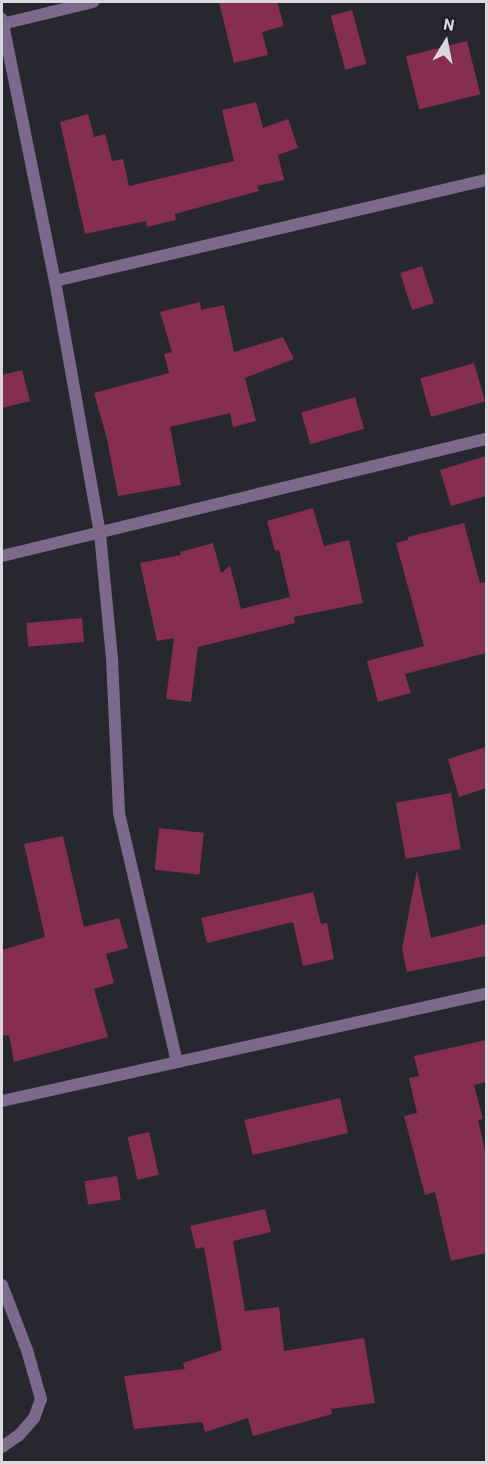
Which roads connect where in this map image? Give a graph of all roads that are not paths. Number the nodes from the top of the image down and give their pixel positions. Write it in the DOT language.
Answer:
graph roads {
  1 [pos="93,2"];
  2 [pos="2,22"];
  3 [pos="486,180"];
  4 [pos="55,281"];
  5 [pos="486,439"];
  6 [pos="100,534"];
  7 [pos="2,556"];
  8 [pos="486,994"];
  9 [pos="177,1062"];
  10 [pos="2,1101"];
  11 [pos="2,1285"];
  12 [pos="2,1447"];
  1 -- 2 [label="street"];
  2 -- 4 [label="street"];
  3 -- 4 [label="street"];
  4 -- 6 [label="street"];
  5 -- 6 [label="street"];
  6 -- 7 [label="street"];
  6 -- 9 [label="street"];
  8 -- 9 [label="street"];
  9 -- 10 [label="street"];
  11 -- 12 [label="street"];
}
